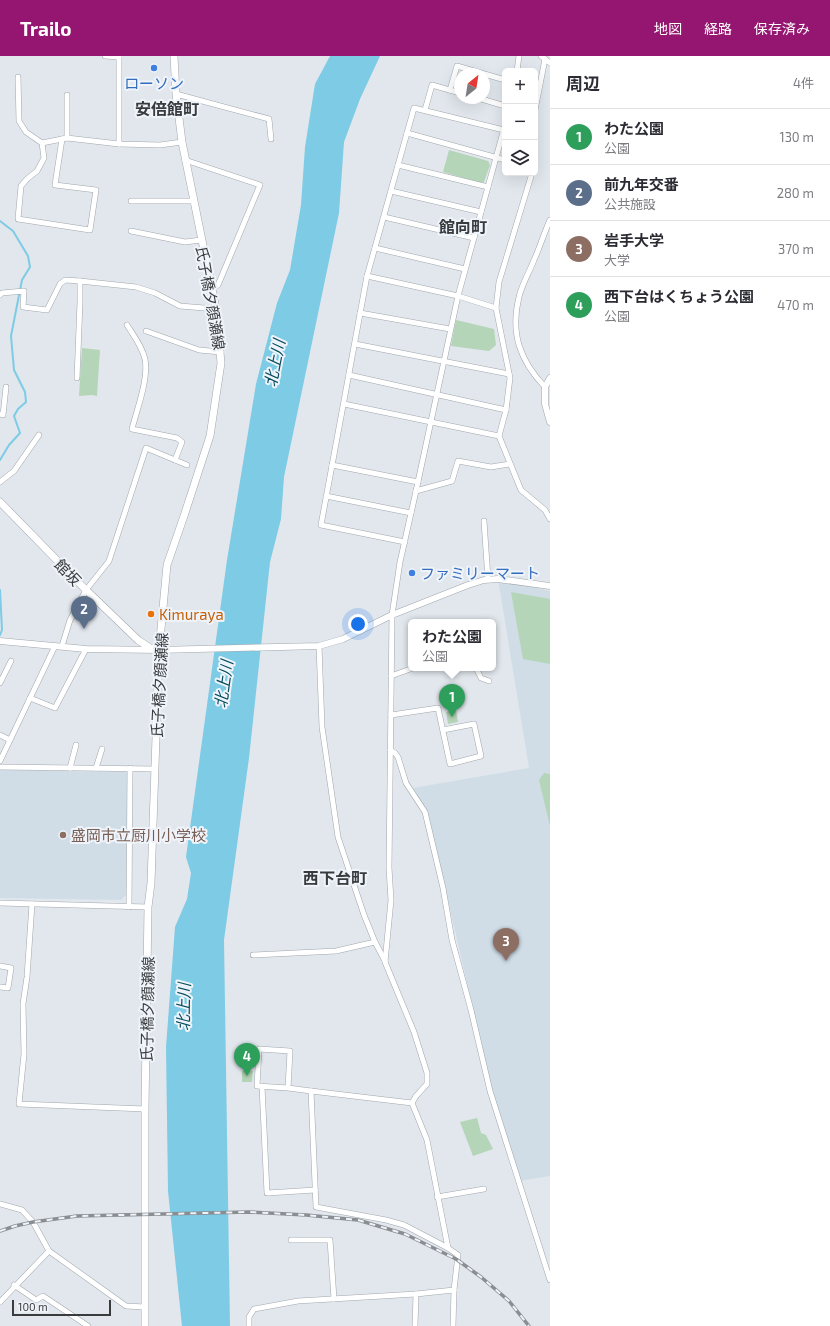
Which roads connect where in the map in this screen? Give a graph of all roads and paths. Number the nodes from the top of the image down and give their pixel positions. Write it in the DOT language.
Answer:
graph roads {
  1 [pos="106,56"];
  2 [pos="174,56"];
  3 [pos="519,56"];
  4 [pos="119,57"];
  5 [pos="543,58"];
  6 [pos="550,63"];
  7 [pos="517,68"];
  8 [pos="18,77"];
  9 [pos="502,79"];
  10 [pos="450,90"];
  11 [pos="454,91"];
  12 [pos="176,94"];
  13 [pos="67,95"];
  14 [pos="490,102"];
  15 [pos="536,104"];
  16 [pos="502,105"];
  17 [pos="425,110"];
  18 [pos="502,128"];
  19 [pos="407,133"];
  20 [pos="502,135"];
  21 [pos="65,138"];
  22 [pos="270,139"];
  23 [pos="182,142"];
  24 [pos="42,143"];
  25 [pos="119,144"];
  26 [pos="496,157"];
  27 [pos="502,159"];
  28 [pos="185,160"];
  29 [pos="398,165"];
  30 [pos="531,176"];
  31 [pos="488,187"];
  32 [pos="391,191"];
  33 [pos="131,201"];
  34 [pos="193,201"];
  35 [pos="481,212"];
  36 [pos="384,217"];
  37 [pos="550,220"];
  38 [pos="131,231"];
  39 [pos="474,238"];
  40 [pos="201,240"];
  41 [pos="375,248"];
  42 [pos="465,269"];
  43 [pos="367,276"];
  44 [pos="80,281"];
  45 [pos="211,289"];
  46 [pos="0,295"];
  47 [pos="458,296"];
  48 [pos="496,308"];
  49 [pos="216,309"];
  50 [pos="360,313"];
  51 [pos="127,326"];
  52 [pos="450,329"];
  53 [pos="146,330"];
  54 [pos="355,344"];
  55 [pos="221,352"];
  56 [pos="444,362"];
  57 [pos="509,374"];
  58 [pos="349,375"];
  59 [pos="77,378"];
  60 [pos="550,378"];
  61 [pos="6,387"];
  62 [pos="546,387"];
  63 [pos="437,394"];
  64 [pos="344,404"];
  65 [pos="506,410"];
  66 [pos="0,414"];
  67 [pos="431,422"];
  68 [pos="550,422"];
  69 [pos="40,435"];
  70 [pos="499,436"];
  71 [pos="175,460"];
  72 [pos="510,464"];
  73 [pos="187,465"];
  74 [pos="332,465"];
  75 [pos="0,482"];
  76 [pos="418,482"];
  77 [pos="416,492"];
  78 [pos="326,496"];
  79 [pos="1,503"];
  80 [pos="411,513"];
  81 [pos="550,519"];
  82 [pos="484,522"];
  83 [pos="405,542"];
  84 [pos="488,579"];
  85 [pos="550,586"];
  86 [pos="86,590"];
  87 [pos="392,615"];
  88 [pos="1,641"];
  89 [pos="55,646"];
  90 [pos="62,646"];
  91 [pos="318,646"];
  92 [pos="86,649"];
  93 [pos="160,650"];
  94 [pos="11,661"];
  95 [pos="408,670"];
  96 [pos="478,671"];
  97 [pos="391,676"];
  98 [pos="489,681"];
  99 [pos="0,683"];
  100 [pos="30,698"];
  101 [pos="391,715"];
  102 [pos="443,730"];
  103 [pos="0,735"];
  104 [pos="10,740"];
  105 [pos="76,745"];
  106 [pos="102,750"];
  107 [pos="390,750"];
  108 [pos="0,761"];
  109 [pos="0,767"];
  110 [pos="70,768"];
  111 [pos="96,768"];
  112 [pos="130,768"];
  113 [pos="155,769"];
  114 [pos="0,903"];
  115 [pos="32,904"];
  116 [pos="129,906"];
  117 [pos="148,907"];
  118 [pos="375,942"];
  119 [pos="253,955"];
  120 [pos="385,962"];
  121 [pos="0,966"];
  122 [pos="0,987"];
  123 [pos="262,1086"];
  124 [pos="288,1088"];
  125 [pos="311,1091"];
  126 [pos="412,1103"];
  127 [pos="145,1109"];
  128 [pos="484,1189"];
  129 [pos="315,1190"];
  130 [pos="437,1197"];
  131 [pos="0,1204"];
  132 [pos="290,1240"];
  133 [pos="448,1248"];
  134 [pos="49,1251"];
  135 [pos="550,1280"];
  136 [pos="14,1285"];
  137 [pos="454,1290"];
  138 [pos="416,1294"];
  139 [pos="334,1299"];
  140 [pos="0,1302"];
  141 [pos="145,1307"];
  142 [pos="88,1326"];
  143 [pos="145,1326"];
  144 [pos="249,1326"];
  145 [pos="415,1326"];
  146 [pos="453,1326"];
  1 -- 4 [label="street"];
  2 -- 12 [label="main road, 氏子橋夕顔瀬線"];
  3 -- 7 [label="street"];
  4 -- 25 [label="street"];
  5 -- 6 [label="street"];
  5 -- 15 [label="street"];
  8 -- 24 [label="street"];
  9 -- 10 [label="street"];
  10 -- 11 [label="street"];
  10 -- 17 [label="street"];
  12 -- 22 [label="street"];
  12 -- 23 [label="main road, 氏子橋夕顔瀬線"];
  13 -- 21 [label="street"];
  14 -- 16 [label="street"];
  17 -- 18 [label="street"];
  17 -- 19 [label="street"];
  19 -- 26 [label="street"];
  19 -- 29 [label="street"];
  20 -- 26 [label="street"];
  21 -- 24 [label="street"];
  21 -- 24 [label="street"];
  21 -- 25 [label="street"];
  23 -- 25 [label="street"];
  23 -- 28 [label="main road, 氏子橋夕顔瀬線"];
  26 -- 27 [label="street"];
  26 -- 31 [label="street"];
  28 -- 34 [label="main road, 氏子橋夕顔瀬線"];
  28 -- 45 [label="street"];
  29 -- 31 [label="street"];
  29 -- 32 [label="street"];
  30 -- 48 [label="street"];
  31 -- 35 [label="street"];
  32 -- 35 [label="street"];
  32 -- 36 [label="street"];
  33 -- 34 [label="street"];
  34 -- 40 [label="main road, 氏子橋夕顔瀬線"];
  35 -- 39 [label="street"];
  36 -- 39 [label="street"];
  36 -- 41 [label="street"];
  37 -- 62 [label="street"];
  38 -- 40 [label="street"];
  39 -- 42 [label="street"];
  40 -- 45 [label="main road, 氏子橋夕顔瀬線"];
  41 -- 42 [label="street"];
  41 -- 43 [label="street"];
  42 -- 47 [label="street"];
  43 -- 47 [label="street"];
  43 -- 50 [label="street"];
  44 -- 46 [label="street"];
  44 -- 49 [label="street"];
  44 -- 59 [label="street"];
  45 -- 49 [label="main road, 氏子橋夕顔瀬線"];
  47 -- 48 [label="street"];
  47 -- 52 [label="street"];
  48 -- 57 [label="street"];
  49 -- 55 [label="main road, 氏子橋夕顔瀬線"];
  50 -- 52 [label="street"];
  50 -- 54 [label="street"];
  51 -- 71 [label="street"];
  52 -- 56 [label="street"];
  53 -- 55 [label="street"];
  54 -- 56 [label="street"];
  54 -- 58 [label="street"];
  55 -- 93 [label="main road, 氏子橋夕顔瀬線"];
  56 -- 57 [label="street"];
  56 -- 63 [label="street"];
  57 -- 65 [label="street"];
  58 -- 63 [label="street"];
  58 -- 64 [label="street"];
  60 -- 62 [label="street"];
  61 -- 66 [label="street"];
  62 -- 68 [label="street"];
  63 -- 65 [label="street"];
  63 -- 67 [label="street"];
  64 -- 67 [label="street"];
  64 -- 74 [label="street"];
  65 -- 70 [label="street"];
  67 -- 70 [label="street"];
  67 -- 76 [label="street"];
  69 -- 75 [label="street"];
  70 -- 72 [label="street"];
  71 -- 73 [label="street"];
  71 -- 86 [label="street"];
  72 -- 77 [label="street"];
  72 -- 81 [label="street"];
  74 -- 76 [label="street"];
  74 -- 78 [label="street"];
  76 -- 77 [label="street"];
  77 -- 80 [label="street"];
  78 -- 80 [label="street"];
  78 -- 83 [label="street"];
  79 -- 86 [label="main road, 館坂"];
  80 -- 83 [label="street"];
  82 -- 84 [label="street"];
  83 -- 87 [label="street"];
  84 -- 85 [label="street"];
  84 -- 87 [label="street"];
  86 -- 90 [label="street"];
  86 -- 93 [label="main road, 館坂"];
  87 -- 91 [label="street"];
  87 -- 97 [label="street"];
  88 -- 89 [label="street"];
  89 -- 90 [label="street"];
  89 -- 100 [label="street"];
  90 -- 92 [label="street"];
  91 -- 93 [label="street"];
  91 -- 118 [label="street"];
  92 -- 93 [label="street"];
  92 -- 100 [label="street"];
  93 -- 113 [label="main road, 氏子橋夕顔瀬線"];
  94 -- 99 [label="street"];
  95 -- 97 [label="street"];
  96 -- 98 [label="street"];
  97 -- 101 [label="street"];
  100 -- 104 [label="street"];
  101 -- 102 [label="street"];
  101 -- 107 [label="street"];
  102 -- 102 [label="street"];
  103 -- 104 [label="street"];
  104 -- 108 [label="street"];
  105 -- 110 [label="street"];
  106 -- 111 [label="street"];
  107 -- 120 [label="street"];
  107 -- 135 [label="street"];
  109 -- 110 [label="street"];
  110 -- 111 [label="street"];
  111 -- 112 [label="street"];
  112 -- 113 [label="street"];
  112 -- 116 [label="street"];
  113 -- 117 [label="main road, 氏子橋夕顔瀬線"];
  114 -- 115 [label="street"];
  115 -- 116 [label="street"];
  115 -- 127 [label="street"];
  116 -- 117 [label="street"];
  117 -- 127 [label="main road, 氏子橋夕顔瀬線"];
  118 -- 119 [label="street"];
  118 -- 120 [label="street"];
  120 -- 126 [label="street"];
  121 -- 122 [label="street"];
  123 -- 124 [label="street"];
  123 -- 124 [label="street"];
  123 -- 129 [label="street"];
  124 -- 125 [label="street"];
  125 -- 126 [label="street"];
  125 -- 129 [label="street"];
  126 -- 130 [label="street"];
  127 -- 141 [label="main road, 氏子橋夕顔瀬線"];
  128 -- 130 [label="street"];
  129 -- 133 [label="street"];
  130 -- 133 [label="street"];
  131 -- 134 [label="street"];
  132 -- 139 [label="street"];
  133 -- 137 [label="street"];
  134 -- 136 [label="street"];
  134 -- 141 [label="street"];
  136 -- 140 [label="street"];
  136 -- 142 [label="street"];
  137 -- 138 [label="street"];
  137 -- 146 [label="street"];
  138 -- 139 [label="street"];
  138 -- 145 [label="street"];
  139 -- 144 [label="street"];
  141 -- 143 [label="main road, 氏子橋夕顔瀬線"];
}
